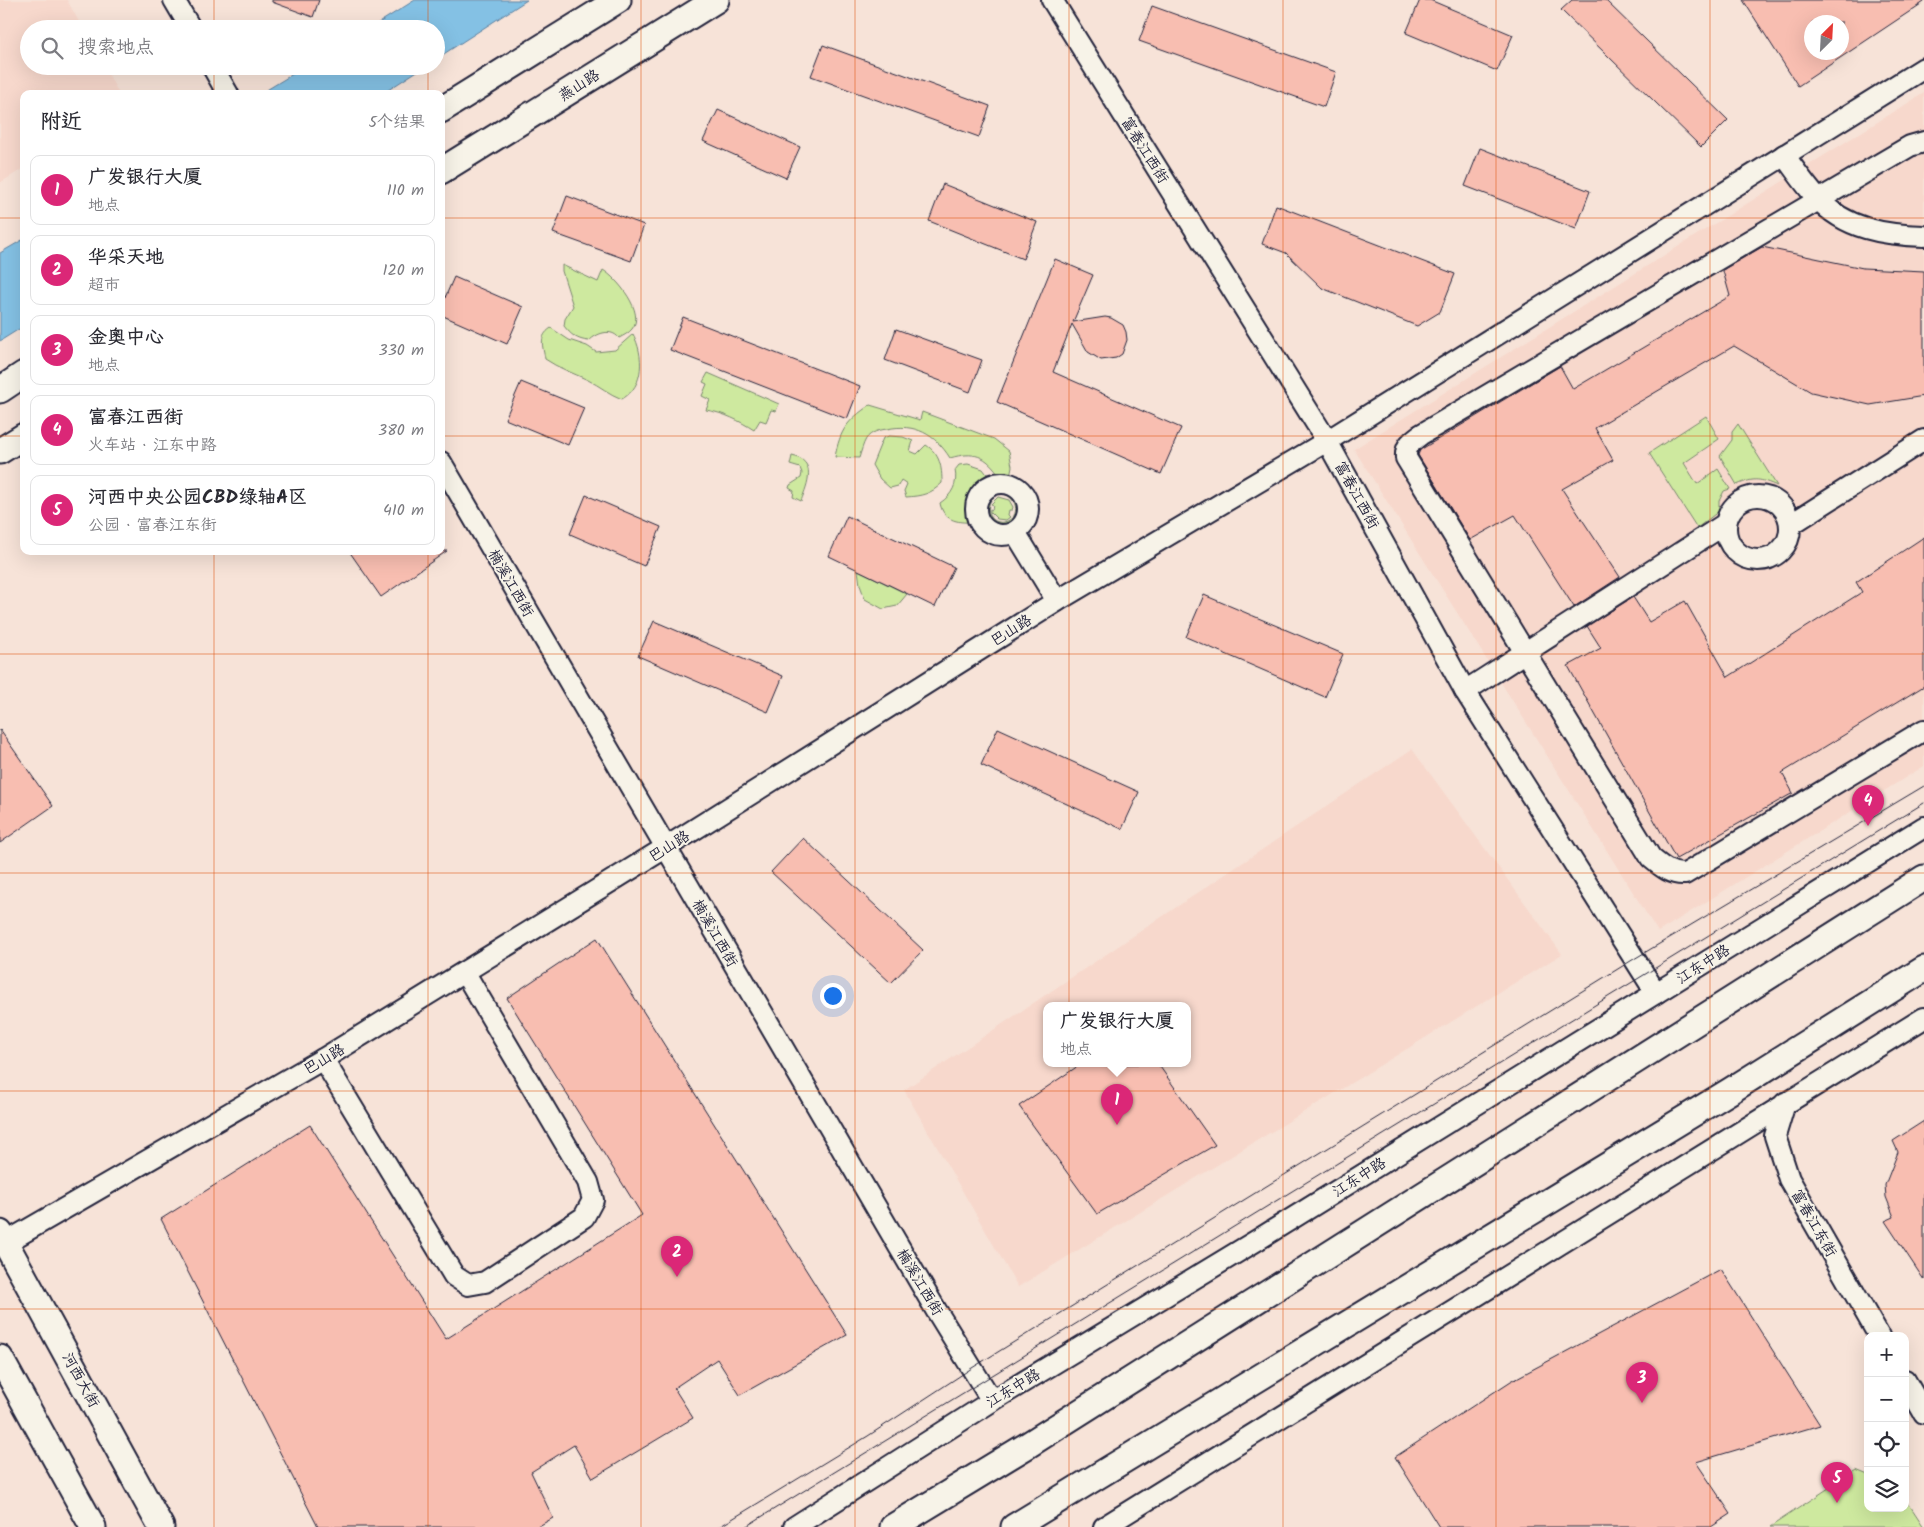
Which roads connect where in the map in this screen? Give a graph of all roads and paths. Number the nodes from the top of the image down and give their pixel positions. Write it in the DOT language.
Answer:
graph roads {
  1 [pos="174,0"];
  2 [pos="618,0"];
  3 [pos="716,0"];
  4 [pos="1052,0"];
  5 [pos="186,20"];
  6 [pos="1924,68"];
  7 [pos="217,75"];
  8 [pos="226,90"];
  9 [pos="445,108"];
  10 [pos="1924,142"];
  11 [pos="1784,155"];
  12 [pos="445,168"];
  13 [pos="1818,200"];
  14 [pos="1924,236"];
  15 [pos="20,377"];
  16 [pos="0,390"];
  17 [pos="20,438"];
  18 [pos="1924,440"];
  19 [pos="1327,441"];
  20 [pos="0,451"];
  21 [pos="445,469"];
  22 [pos="1725,524"];
  23 [pos="1790,525"];
  24 [pos="1015,532"];
  25 [pos="1057,601"];
  26 [pos="1525,652"];
  27 [pos="1465,691"];
  28 [pos="1924,730"];
  29 [pos="1924,827"];
  30 [pos="666,848"];
  31 [pos="1924,878"];
  32 [pos="1924,969"];
  33 [pos="465,972"];
  34 [pos="1656,993"];
  35 [pos="1924,1018"];
  36 [pos="323,1059"];
  37 [pos="1785,1102"];
  38 [pos="2,1238"];
  39 [pos="1878,1332"];
  40 [pos="0,1358"];
  41 [pos="1909,1387"];
  42 [pos="992,1401"];
  43 [pos="1924,1413"];
  44 [pos="94,1527"];
  45 [pos="161,1527"];
  46 [pos="794,1527"];
  47 [pos="893,1527"];
  48 [pos="1014,1527"];
  49 [pos="1104,1527"];
  1 -- 5 [label="street"];
  2 -- 9 [label="main road"];
  3 -- 12 [label="main road, 燕山路"];
  4 -- 19 [label="street, 富春江西街"];
  6 -- 11 [label="street, 巴山路"];
  7 -- 8 [label="street"];
  10 -- 13 [label="street"];
  11 -- 13 [label="street"];
  11 -- 19 [label="street, 巴山路"];
  13 -- 14 [label="street"];
  13 -- 26 [label="street"];
  15 -- 16 [label="main road"];
  17 -- 20 [label="main road"];
  18 -- 23 [label="street"];
  19 -- 25 [label="street, 巴山路"];
  19 -- 27 [label="street, 富春江西街"];
  21 -- 30 [label="street, 楠溪江西街"];
  22 -- 23 [label="street"];
  22 -- 23 [label="street"];
  22 -- 26 [label="street"];
  24 -- 25 [label="street"];
  25 -- 30 [label="street, 巴山路"];
  26 -- 27 [label="street"];
  26 -- 28 [label="street"];
  27 -- 34 [label="street, 富春江西街"];
  29 -- 34 [label="street, 江东中路"];
  30 -- 33 [label="street, 巴山路"];
  30 -- 42 [label="street, 楠溪江西街"];
  31 -- 47 [label="main road"];
  32 -- 48 [label="main road"];
  33 -- 36 [label="street, 巴山路"];
  33 -- 36 [label="street"];
  34 -- 42 [label="street, 江东中路"];
  35 -- 37 [label="street"];
  36 -- 38 [label="street, 巴山路"];
  37 -- 39 [label="street, 富春江东街"];
  37 -- 49 [label="street"];
  38 -- 45 [label="main road, 河西大街"];
  40 -- 44 [label="main road"];
  41 -- 43 [label="street"];
  42 -- 46 [label="street, 江东中路"];
}
